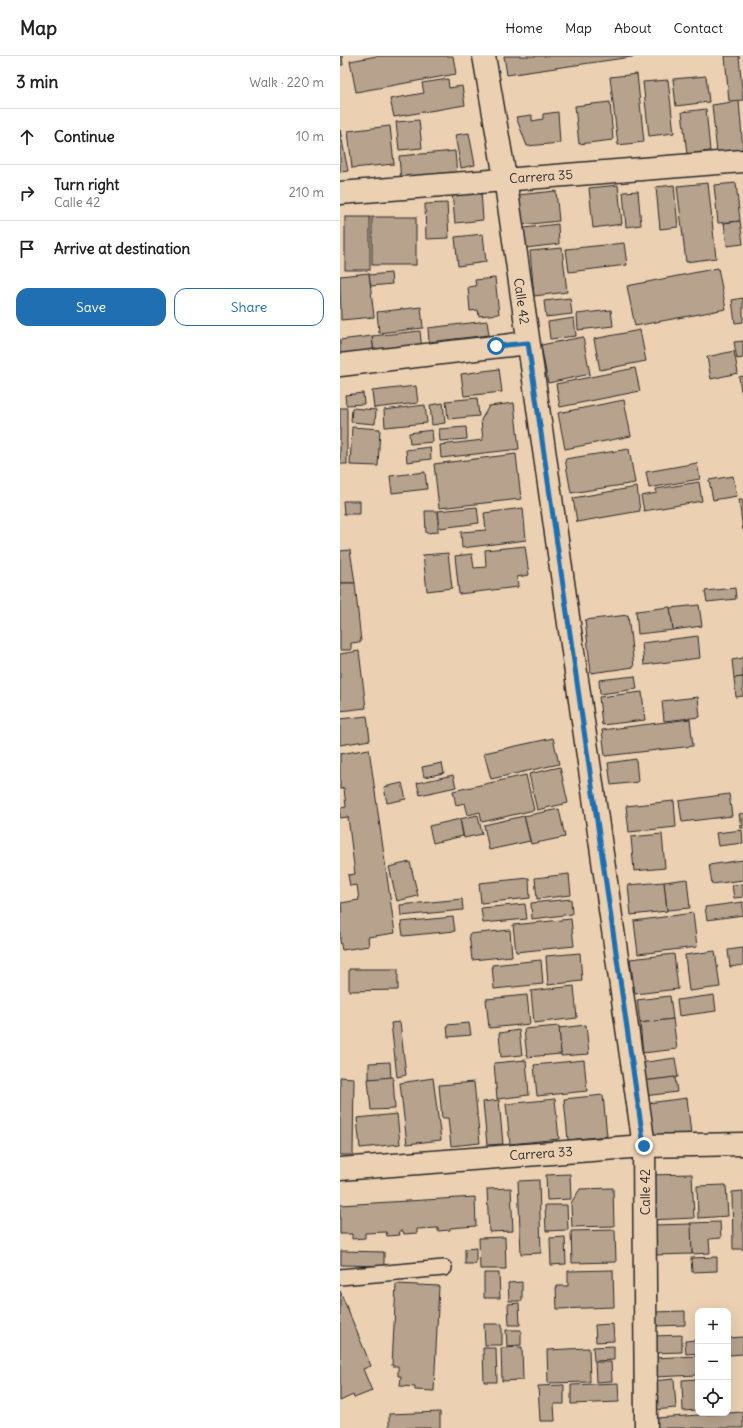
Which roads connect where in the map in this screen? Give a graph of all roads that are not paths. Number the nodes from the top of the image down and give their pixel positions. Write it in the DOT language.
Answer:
graph roads {
  1 [pos="484,56"];
  2 [pos="743,161"];
  3 [pos="505,178"];
  4 [pos="340,193"];
  5 [pos="528,343"];
  6 [pos="340,365"];
  7 [pos="743,1144"];
  8 [pos="644,1146"];
  9 [pos="340,1169"];
  10 [pos="444,1268"];
  11 [pos="340,1277"];
  12 [pos="646,1428"];
  1 -- 3 [label="street, Calle 42"];
  2 -- 3 [label="street, Carrera 35"];
  3 -- 4 [label="street, Carrera 35"];
  3 -- 5 [label="street, Calle 42"];
  5 -- 6 [label="street"];
  5 -- 8 [label="street, Calle 42"];
  7 -- 8 [label="street, Carrera 33"];
  8 -- 9 [label="street, Carrera 33"];
  8 -- 12 [label="street, Calle 42"];
  10 -- 11 [label="lane"];
}
